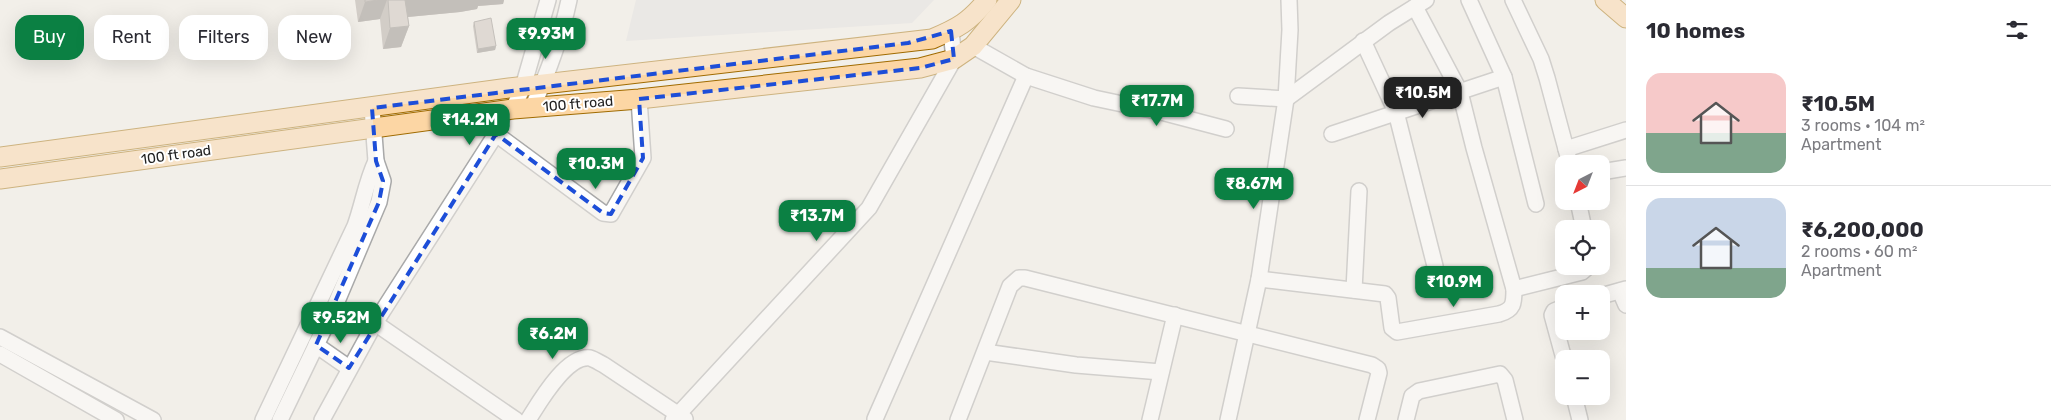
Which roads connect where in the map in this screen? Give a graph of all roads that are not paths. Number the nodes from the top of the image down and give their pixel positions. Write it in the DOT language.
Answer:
graph roads {
  1 [pos="548,0"];
  2 [pos="570,0"];
  3 [pos="987,0"];
  4 [pos="1011,0"];
  5 [pos="1289,0"];
  6 [pos="1469,0"];
  7 [pos="1513,0"];
  8 [pos="1604,0"];
  9 [pos="1420,3"];
  10 [pos="1626,18"];
  11 [pos="951,31"];
  12 [pos="1363,41"];
  13 [pos="973,46"];
  14 [pos="954,59"];
  15 [pos="1026,76"];
  16 [pos="1504,77"];
  17 [pos="542,86"];
  18 [pos="522,87"];
  19 [pos="1460,92"];
  20 [pos="1238,96"];
  21 [pos="639,99"];
  22 [pos="1286,99"];
  23 [pos="372,108"];
  24 [pos="532,108"];
  25 [pos="509,110"];
  26 [pos="1396,112"];
  27 [pos="375,128"];
  28 [pos="1226,129"];
  29 [pos="1626,130"];
  30 [pos="496,134"];
  31 [pos="1332,134"];
  32 [pos="1566,149"];
  33 [pos="1568,155"];
  34 [pos="0,157"];
  35 [pos="376,161"];
  36 [pos="1626,168"];
  37 [pos="1610,171"];
  38 [pos="0,179"];
  39 [pos="1359,190"];
  40 [pos="1536,204"];
  41 [pos="1435,266"];
  42 [pos="1571,275"];
  43 [pos="1258,279"];
  44 [pos="1354,290"];
  45 [pos="1514,290"];
  46 [pos="1623,290"];
  47 [pos="1610,294"];
  48 [pos="1626,306"];
  49 [pos="1555,311"];
  50 [pos="1175,315"];
  51 [pos="375,323"];
  52 [pos="1555,326"];
  53 [pos="1246,335"];
  54 [pos="316,345"];
  55 [pos="3,349"];
  56 [pos="985,352"];
  57 [pos="349,368"];
  58 [pos="1161,372"];
  59 [pos="1576,405"];
  60 [pos="679,418"];
  61 [pos="875,419"];
  62 [pos="116,420"];
  63 [pos="153,420"];
  64 [pos="262,420"];
  65 [pos="280,420"];
  66 [pos="322,420"];
  67 [pos="516,420"];
  68 [pos="528,420"];
  69 [pos="958,420"];
  70 [pos="1150,420"];
  71 [pos="1228,420"];
  72 [pos="1367,420"];
  73 [pos="1406,420"];
  74 [pos="1515,420"];
  75 [pos="1580,420"];
  1 -- 18 [label="street"];
  2 -- 17 [label="street"];
  3 -- 11 [label="main road, 100 ft road"];
  4 -- 13 [label="main road, 100 ft road"];
  5 -- 22 [label="street"];
  6 -- 16 [label="street"];
  7 -- 32 [label="street"];
  8 -- 10 [label="main road"];
  9 -- 12 [label="street"];
  9 -- 19 [label="street"];
  11 -- 14 [label="street"];
  11 -- 17 [label="main road, 100 ft road"];
  12 -- 22 [label="street"];
  12 -- 26 [label="street"];
  13 -- 14 [label="main road, 100 ft road"];
  13 -- 15 [label="street"];
  14 -- 21 [label="main road, 100 ft road"];
  14 -- 60 [label="street"];
  15 -- 28 [label="street"];
  15 -- 61 [label="street"];
  16 -- 19 [label="street"];
  16 -- 40 [label="street"];
  17 -- 18 [label="main road, 100 ft road"];
  17 -- 24 [label="street"];
  18 -- 23 [label="main road, 100 ft road"];
  18 -- 25 [label="street"];
  19 -- 26 [label="street"];
  19 -- 45 [label="street"];
  20 -- 22 [label="street"];
  21 -- 24 [label="main road, 100 ft road"];
  21 -- 30 [label="street"];
  22 -- 43 [label="street"];
  23 -- 27 [label="street"];
  23 -- 34 [label="main road, 100 ft road"];
  24 -- 25 [label="main road, 100 ft road"];
  25 -- 27 [label="main road, 100 ft road"];
  25 -- 30 [label="street"];
  26 -- 31 [label="street"];
  26 -- 41 [label="street"];
  27 -- 35 [label="street"];
  27 -- 38 [label="main road, 100 ft road"];
  29 -- 32 [label="street"];
  30 -- 51 [label="street"];
  32 -- 33 [label="street"];
  35 -- 54 [label="street"];
  35 -- 64 [label="street"];
  36 -- 37 [label="street"];
  39 -- 44 [label="street"];
  42 -- 45 [label="street"];
  43 -- 44 [label="street"];
  43 -- 53 [label="street"];
  44 -- 45 [label="street"];
  46 -- 47 [label="street"];
  46 -- 48 [label="street"];
  49 -- 52 [label="street"];
  50 -- 53 [label="street"];
  50 -- 56 [label="street"];
  50 -- 58 [label="street"];
  51 -- 57 [label="street"];
  51 -- 67 [label="street"];
  53 -- 71 [label="street"];
  53 -- 72 [label="street"];
  54 -- 57 [label="street"];
  54 -- 65 [label="street"];
  55 -- 62 [label="street"];
  55 -- 63 [label="street"];
  56 -- 58 [label="street"];
  56 -- 69 [label="street"];
  57 -- 66 [label="street"];
  58 -- 70 [label="street"];
  59 -- 75 [label="street"];
  60 -- 68 [label="street"];
  73 -- 74 [label="street"];
}
